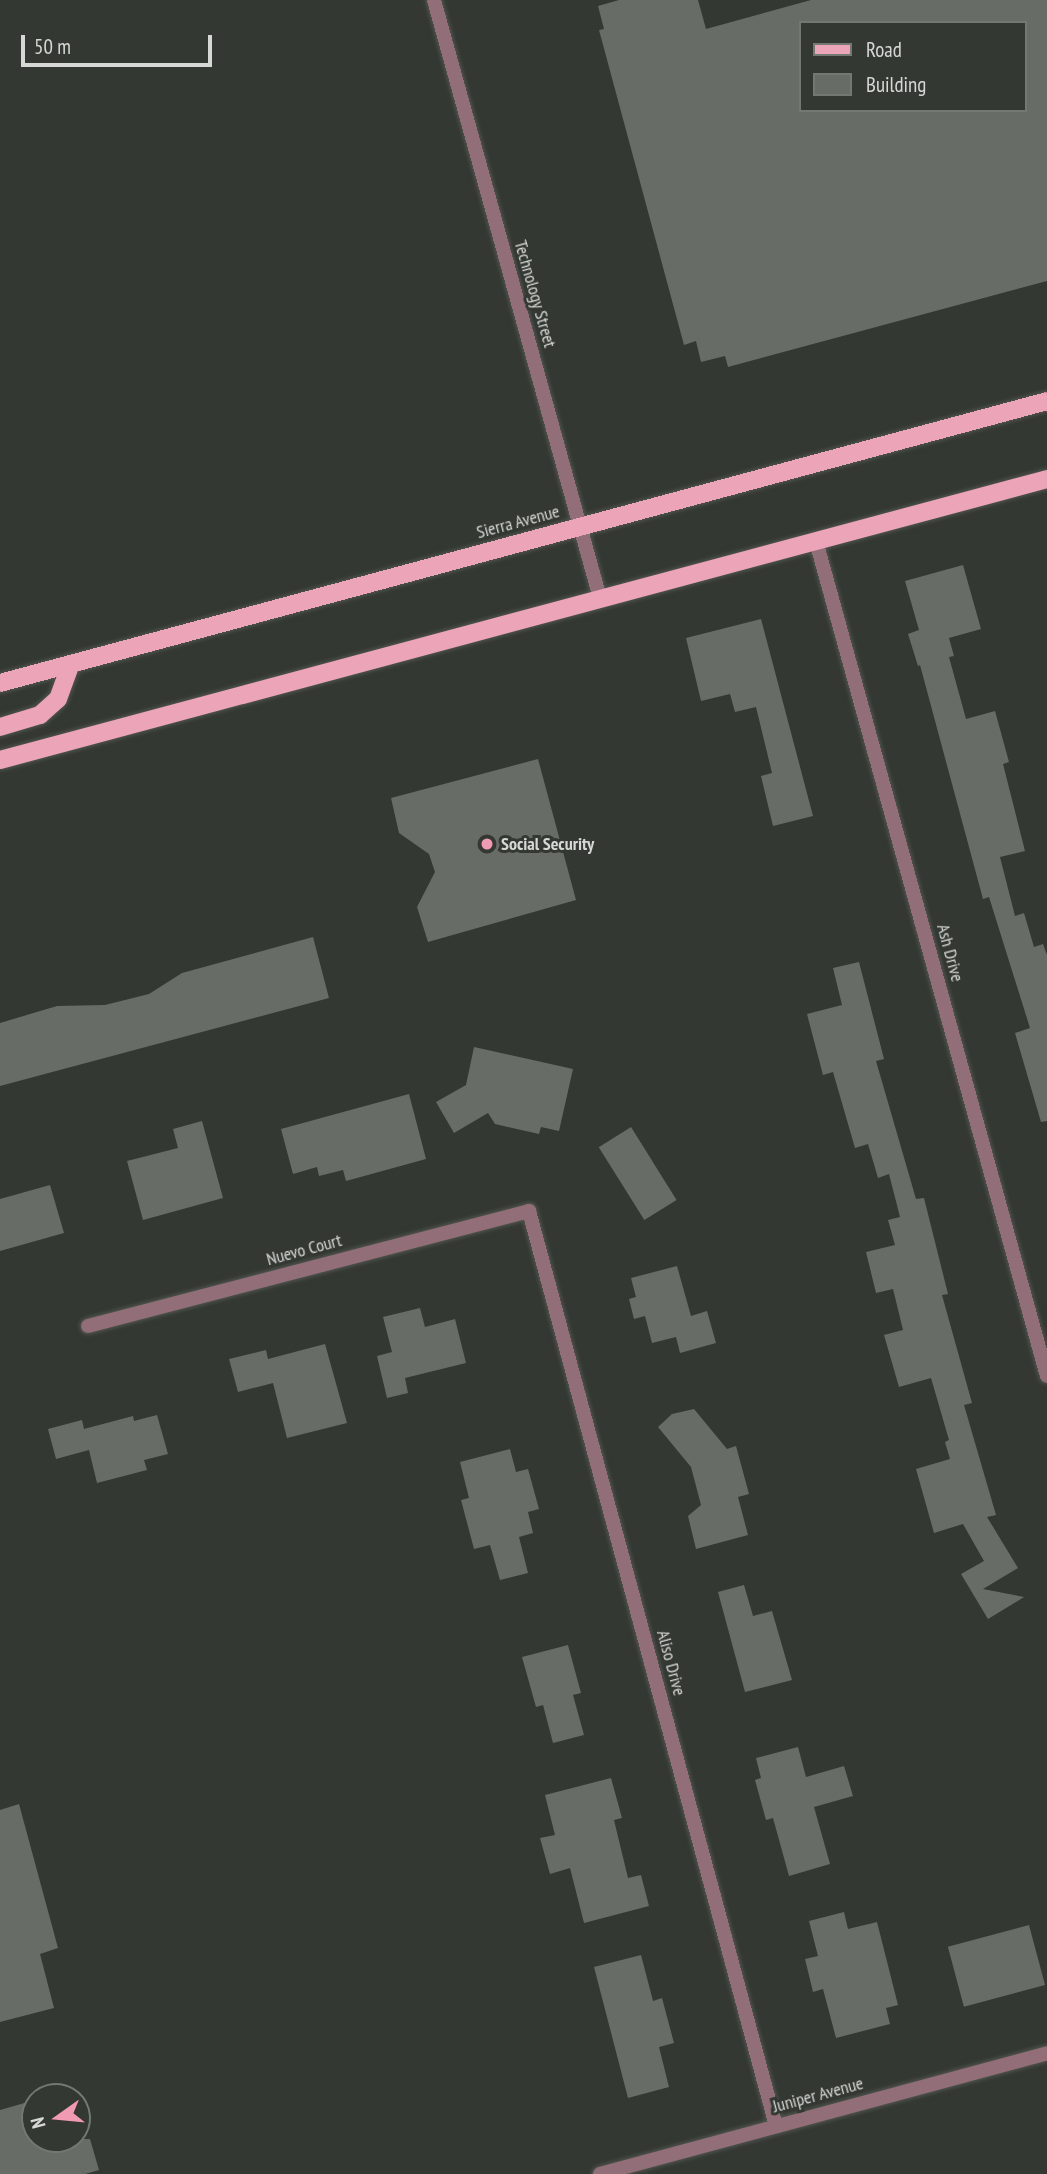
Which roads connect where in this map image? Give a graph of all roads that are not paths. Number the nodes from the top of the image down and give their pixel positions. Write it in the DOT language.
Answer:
graph roads {
  1 [pos="434,0"];
  2 [pos="1047,401"];
  3 [pos="1047,478"];
  4 [pos="580,527"];
  5 [pos="816,541"];
  6 [pos="600,598"];
  7 [pos="71,664"];
  8 [pos="0,684"];
  9 [pos="0,727"];
  10 [pos="0,760"];
  11 [pos="529,1210"];
  12 [pos="88,1326"];
  13 [pos="1047,1376"];
  14 [pos="1047,2053"];
  15 [pos="776,2126"];
  16 [pos="600,2174"];
  1 -- 4 [label="street, Technology Street"];
  2 -- 4 [label="main road, Sierra Avenue"];
  3 -- 5 [label="main road"];
  4 -- 6 [label="street, Technology Street"];
  4 -- 7 [label="main road, Sierra Avenue"];
  5 -- 6 [label="main road"];
  5 -- 13 [label="street, Ash Drive"];
  6 -- 10 [label="main road"];
  7 -- 8 [label="main road, Sierra Avenue"];
  7 -- 9 [label="main road"];
  11 -- 12 [label="street, Nuevo Court"];
  11 -- 15 [label="street, Aliso Drive"];
  14 -- 15 [label="street, Juniper Avenue"];
  15 -- 16 [label="street, Juniper Avenue"];
}
